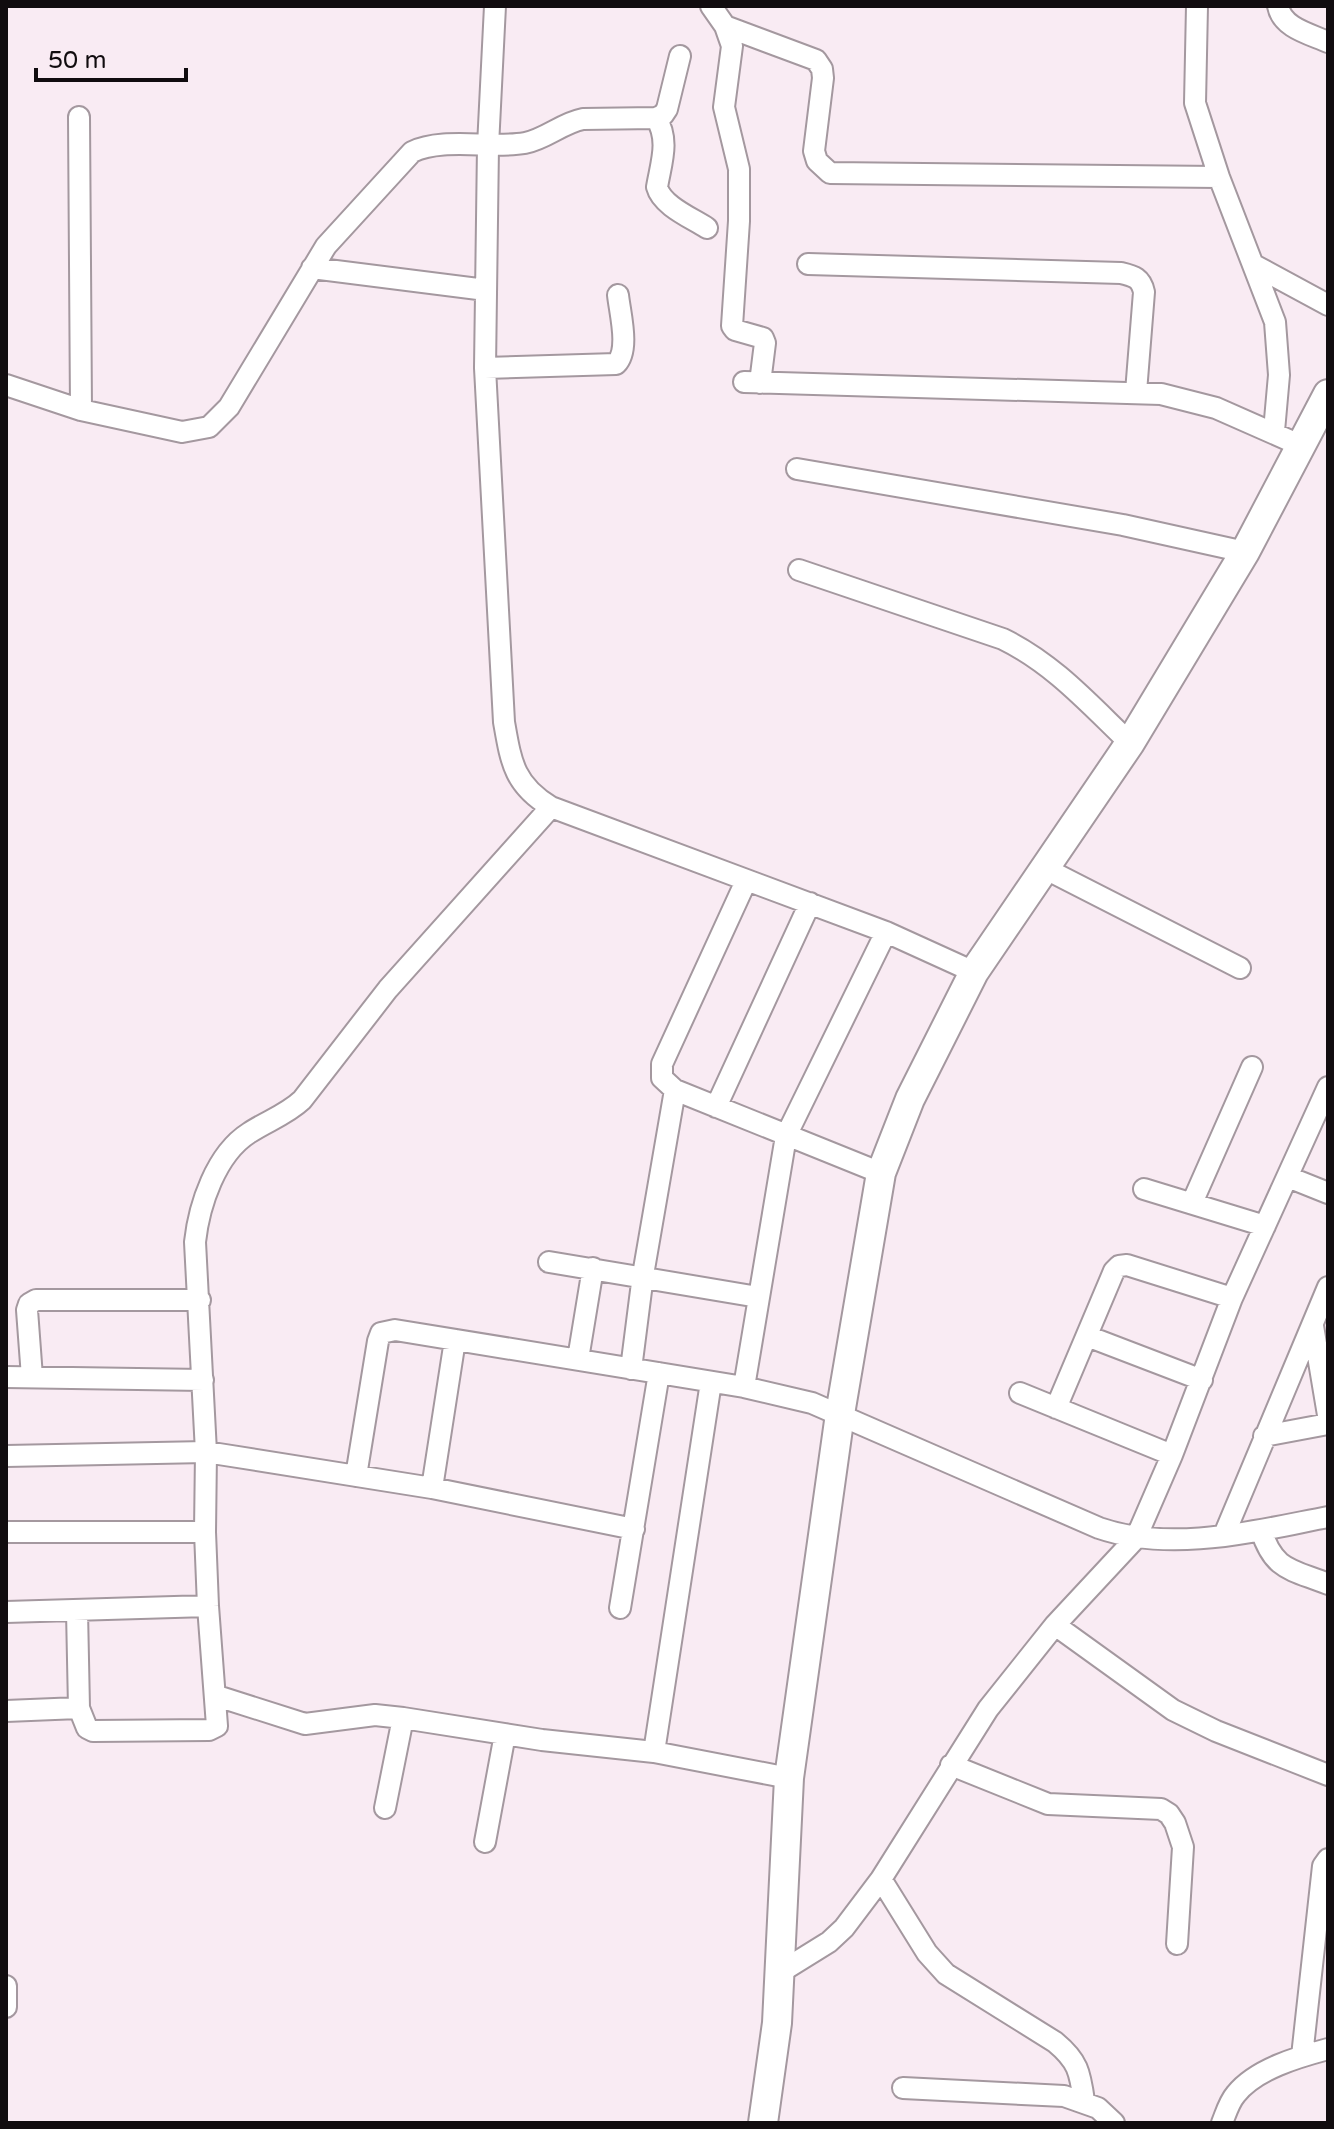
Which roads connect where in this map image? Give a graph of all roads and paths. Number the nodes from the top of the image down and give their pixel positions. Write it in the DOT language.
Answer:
graph roads {
  1 [pos="495,6"];
  2 [pos="711,6"];
  3 [pos="1197,6"];
  4 [pos="1278,6"];
  5 [pos="725,26"];
  6 [pos="1328,42"];
  7 [pos="680,56"];
  8 [pos="79,117"];
  9 [pos="656,118"];
  10 [pos="488,146"];
  11 [pos="1219,177"];
  12 [pos="707,228"];
  13 [pos="808,264"];
  14 [pos="1254,265"];
  15 [pos="312,268"];
  16 [pos="486,290"];
  17 [pos="618,295"];
  18 [pos="1328,305"];
  19 [pos="485,368"];
  20 [pos="6,385"];
  21 [pos="1136,392"];
  22 [pos="1328,394"];
  23 [pos="81,410"];
  24 [pos="1274,431"];
  25 [pos="1302,446"];
  26 [pos="797,469"];
  27 [pos="1245,552"];
  28 [pos="799,570"];
  29 [pos="1130,743"];
  30 [pos="551,807"];
  31 [pos="1046,869"];
  32 [pos="746,881"];
  33 [pos="810,903"];
  34 [pos="886,932"];
  35 [pos="1240,968"];
  36 [pos="974,972"];
  37 [pos="1252,1067"];
  38 [pos="1328,1087"];
  39 [pos="675,1090"];
  40 [pos="716,1107"];
  41 [pos="786,1136"];
  42 [pos="881,1173"];
  43 [pos="1288,1177"];
  44 [pos="1144,1189"];
  45 [pos="1328,1193"];
  46 [pos="1192,1203"];
  47 [pos="1265,1226"];
  48 [pos="549,1262"];
  49 [pos="593,1268"];
  50 [pos="643,1275"];
  51 [pos="1328,1287"];
  52 [pos="758,1297"];
  53 [pos="1232,1298"];
  54 [pos="200,1300"];
  55 [pos="1313,1326"];
  56 [pos="1087,1336"];
  57 [pos="455,1340"];
  58 [pos="578,1359"];
  59 [pos="631,1369"];
  60 [pos="659,1373"];
  61 [pos="6,1377"];
  62 [pos="32,1377"];
  63 [pos="203,1380"];
  64 [pos="1202,1380"];
  65 [pos="711,1382"];
  66 [pos="744,1387"];
  67 [pos="1020,1393"];
  68 [pos="1056,1408"];
  69 [pos="840,1414"];
  70 [pos="1328,1415"];
  71 [pos="1328,1424"];
  72 [pos="1264,1436"];
  73 [pos="206,1452"];
  74 [pos="1172,1455"];
  75 [pos="6,1456"];
  76 [pos="356,1476"];
  77 [pos="432,1488"];
  78 [pos="1328,1517"];
  79 [pos="634,1529"];
  80 [pos="1261,1530"];
  81 [pos="6,1532"];
  82 [pos="205,1532"];
  83 [pos="1224,1535"];
  84 [pos="1136,1538"];
  85 [pos="1328,1584"];
  86 [pos="208,1606"];
  87 [pos="620,1608"];
  88 [pos="77,1611"];
  89 [pos="6,1612"];
  90 [pos="1055,1625"];
  91 [pos="217,1696"];
  92 [pos="79,1708"];
  93 [pos="6,1711"];
  94 [pos="403,1718"];
  95 [pos="505,1734"];
  96 [pos="654,1752"];
  97 [pos="951,1765"];
  98 [pos="1328,1775"];
  99 [pos="789,1778"];
  100 [pos="385,1808"];
  101 [pos="485,1842"];
  102 [pos="1328,1859"];
  103 [pos="881,1879"];
  104 [pos="1177,1944"];
  105 [pos="779,1973"];
  106 [pos="6,1986"];
  107 [pos="6,2007"];
  108 [pos="1328,2049"];
  109 [pos="1302,2056"];
  110 [pos="903,2088"];
  111 [pos="1084,2101"];
  112 [pos="763,2123"];
  113 [pos="1114,2123"];
  114 [pos="1222,2123"];
  1 -- 10 [label="street"];
  2 -- 5 [label="street"];
  3 -- 11 [label="street"];
  4 -- 6 [label="street"];
  5 -- 11 [label="street"];
  5 -- 21 [label="street"];
  7 -- 9 [label="street"];
  8 -- 23 [label="street"];
  9 -- 10 [label="street"];
  9 -- 12 [label="street"];
  10 -- 15 [label="street"];
  10 -- 16 [label="street"];
  11 -- 14 [label="street"];
  13 -- 21 [label="street"];
  14 -- 18 [label="street"];
  14 -- 24 [label="street"];
  15 -- 16 [label="street"];
  15 -- 23 [label="street"];
  16 -- 19 [label="street"];
  17 -- 19 [label="street"];
  19 -- 30 [label="street"];
  20 -- 23 [label="street"];
  21 -- 24 [label="street"];
  22 -- 25 [label="street"];
  24 -- 25 [label="street"];
  25 -- 27 [label="street"];
  26 -- 27 [label="street"];
  27 -- 29 [label="street"];
  28 -- 29 [label="street"];
  29 -- 31 [label="street"];
  30 -- 32 [label="street"];
  30 -- 54 [label="street"];
  31 -- 35 [label="street"];
  31 -- 36 [label="street"];
  32 -- 33 [label="street"];
  32 -- 39 [label="street"];
  33 -- 34 [label="street"];
  33 -- 40 [label="street"];
  34 -- 36 [label="street"];
  34 -- 41 [label="street"];
  36 -- 42 [label="street"];
  37 -- 46 [label="street"];
  38 -- 43 [label="street"];
  39 -- 40 [label="street"];
  39 -- 50 [label="street"];
  40 -- 41 [label="street"];
  41 -- 42 [label="street"];
  41 -- 52 [label="street"];
  42 -- 69 [label="street"];
  43 -- 45 [label="street"];
  43 -- 47 [label="street"];
  44 -- 46 [label="street"];
  46 -- 47 [label="street"];
  47 -- 53 [label="street"];
  48 -- 49 [label="street"];
  49 -- 50 [label="street"];
  49 -- 58 [label="street"];
  50 -- 52 [label="street"];
  50 -- 59 [label="street"];
  51 -- 55 [label="street"];
  52 -- 66 [label="street"];
  53 -- 56 [label="street"];
  53 -- 64 [label="street"];
  54 -- 62 [label="street"];
  54 -- 63 [label="street"];
  55 -- 70 [label="street"];
  55 -- 72 [label="street"];
  56 -- 64 [label="street"];
  56 -- 68 [label="street"];
  57 -- 58 [label="street"];
  57 -- 76 [label="street"];
  57 -- 77 [label="street"];
  58 -- 59 [label="street"];
  59 -- 60 [label="street"];
  60 -- 65 [label="street"];
  60 -- 79 [label="street"];
  61 -- 62 [label="street"];
  62 -- 63 [label="street"];
  63 -- 73 [label="street"];
  64 -- 74 [label="street"];
  65 -- 66 [label="street"];
  65 -- 96 [label="street"];
  66 -- 69 [label="street"];
  67 -- 68 [label="street"];
  68 -- 74 [label="street"];
  69 -- 84 [label="street"];
  69 -- 99 [label="street"];
  71 -- 72 [label="street"];
  72 -- 83 [label="street"];
  73 -- 75 [label="street"];
  73 -- 76 [label="street"];
  73 -- 82 [label="street"];
  74 -- 84 [label="street"];
  76 -- 77 [label="street"];
  77 -- 79 [label="street"];
  78 -- 80 [label="street"];
  79 -- 87 [label="street"];
  80 -- 83 [label="street"];
  80 -- 85 [label="street"];
  81 -- 82 [label="street"];
  82 -- 86 [label="street"];
  83 -- 84 [label="street"];
  84 -- 90 [label="street"];
  86 -- 88 [label="street"];
  86 -- 91 [label="street"];
  88 -- 89 [label="street"];
  88 -- 92 [label="street"];
  90 -- 97 [label="street"];
  90 -- 98 [label="street"];
  91 -- 92 [label="street"];
  91 -- 94 [label="street"];
  92 -- 93 [label="street"];
  94 -- 95 [label="street"];
  94 -- 100 [label="street"];
  95 -- 96 [label="street"];
  95 -- 101 [label="street"];
  96 -- 99 [label="street"];
  97 -- 103 [label="street"];
  97 -- 104 [label="street"];
  99 -- 105 [label="street"];
  102 -- 109 [label="street"];
  103 -- 105 [label="street"];
  103 -- 111 [label="street"];
  105 -- 112 [label="street"];
  106 -- 107 [label="street"];
  108 -- 109 [label="street"];
  109 -- 114 [label="street"];
  110 -- 111 [label="street"];
  111 -- 113 [label="street"];
}
